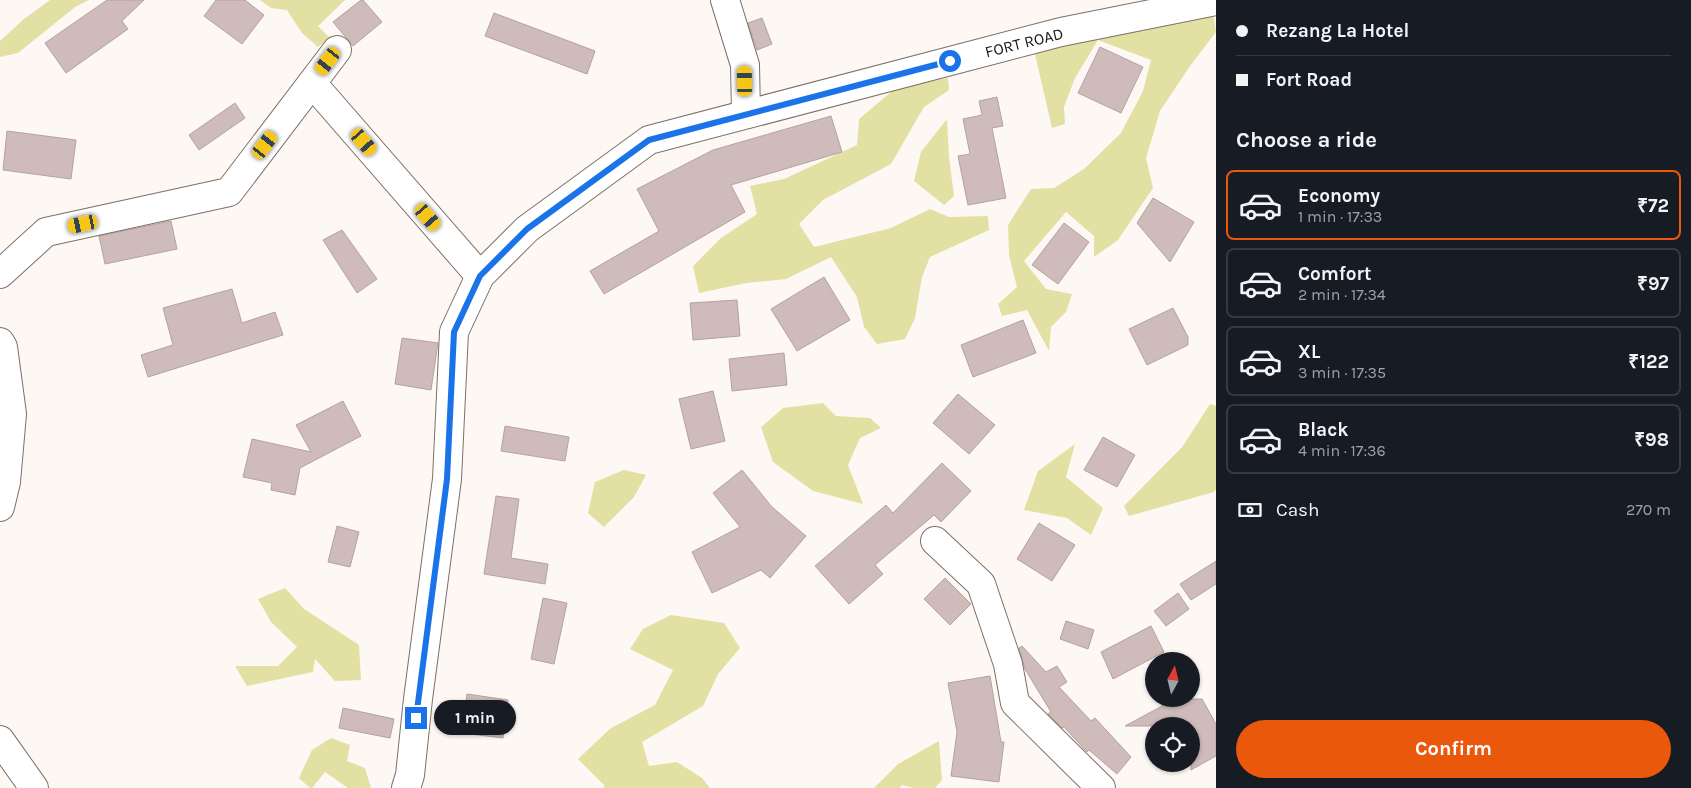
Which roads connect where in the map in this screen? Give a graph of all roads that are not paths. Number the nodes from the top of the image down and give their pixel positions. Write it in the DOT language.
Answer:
graph roads {
  1 [pos="725,0"];
  2 [pos="1216,1"];
  3 [pos="337,50"];
  4 [pos="312,83"];
  5 [pos="746,114"];
  6 [pos="0,274"];
  7 [pos="480,276"];
  8 [pos="0,342"];
  9 [pos="0,507"];
  10 [pos="935,541"];
  11 [pos="0,740"];
  12 [pos="34,788"];
  13 [pos="406,788"];
  14 [pos="1102,788"];
  1 -- 5 [label="street"];
  2 -- 5 [label="street, FORT ROAD"];
  3 -- 4 [label="street"];
  4 -- 6 [label="street"];
  4 -- 7 [label="street"];
  5 -- 7 [label="street, FORT ROAD"];
  7 -- 13 [label="street, FORT ROAD"];
  8 -- 9 [label="street"];
  10 -- 14 [label="street"];
  11 -- 12 [label="street"];
}
